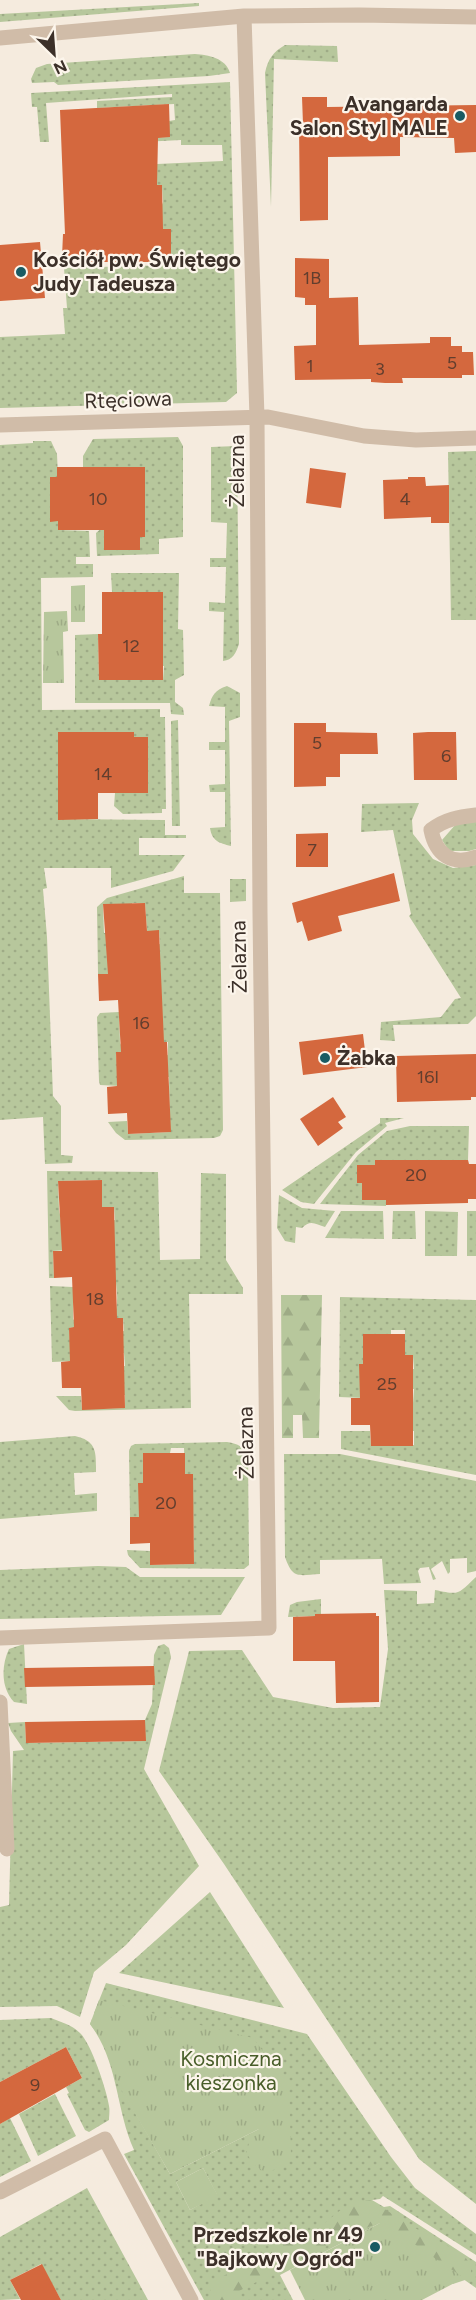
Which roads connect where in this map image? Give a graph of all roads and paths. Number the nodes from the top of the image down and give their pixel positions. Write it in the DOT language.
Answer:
graph roads {
  1 [pos="244,16"];
  2 [pos="476,17"];
  3 [pos="0,38"];
  4 [pos="257,417"];
  5 [pos="0,425"];
  6 [pos="476,438"];
  7 [pos="476,816"];
  8 [pos="476,857"];
  9 [pos="0,1638"];
  10 [pos="0,1702"];
  11 [pos="7,1849"];
  12 [pos="0,2192"];
  13 [pos="191,2300"];
  1 -- 2 [label="street"];
  1 -- 3 [label="street"];
  1 -- 4 [label="street, Żelazna"];
  4 -- 5 [label="street, Rtęciowa"];
  4 -- 6 [label="street, Rtęciowa"];
  4 -- 9 [label="street, Żelazna"];
  7 -- 8 [label="street"];
  10 -- 11 [label="street"];
  12 -- 13 [label="street"];
}
